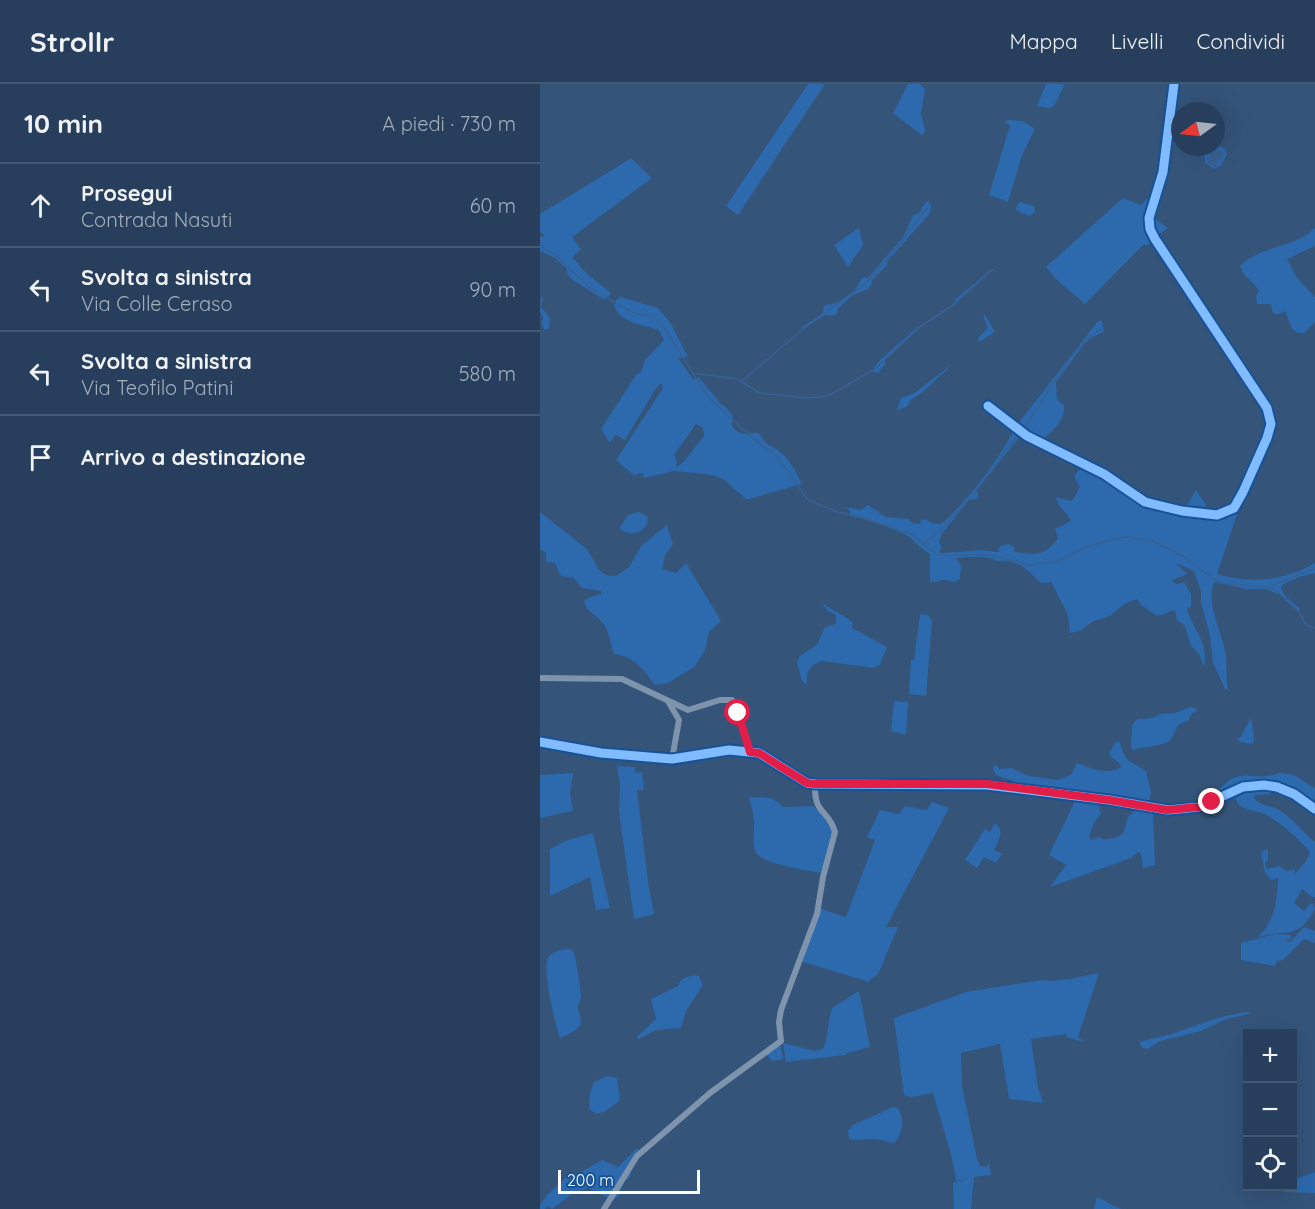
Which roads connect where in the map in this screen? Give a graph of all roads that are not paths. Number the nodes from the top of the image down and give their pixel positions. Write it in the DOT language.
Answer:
graph roads {
  1 [pos="1174,84"];
  2 [pos="988,406"];
  3 [pos="540,678"];
  4 [pos="668,701"];
  5 [pos="540,742"];
  6 [pos="750,752"];
  7 [pos="672,759"];
  8 [pos="811,784"];
  9 [pos="1315,809"];
  10 [pos="604,1209"];
  1 -- 2 [label="street"];
  3 -- 4 [label="street"];
  4 -- 6 [label="street"];
  4 -- 7 [label="street"];
  5 -- 7 [label="street"];
  6 -- 7 [label="street"];
  6 -- 8 [label="street"];
  8 -- 9 [label="street"];
  8 -- 10 [label="street"];
}
